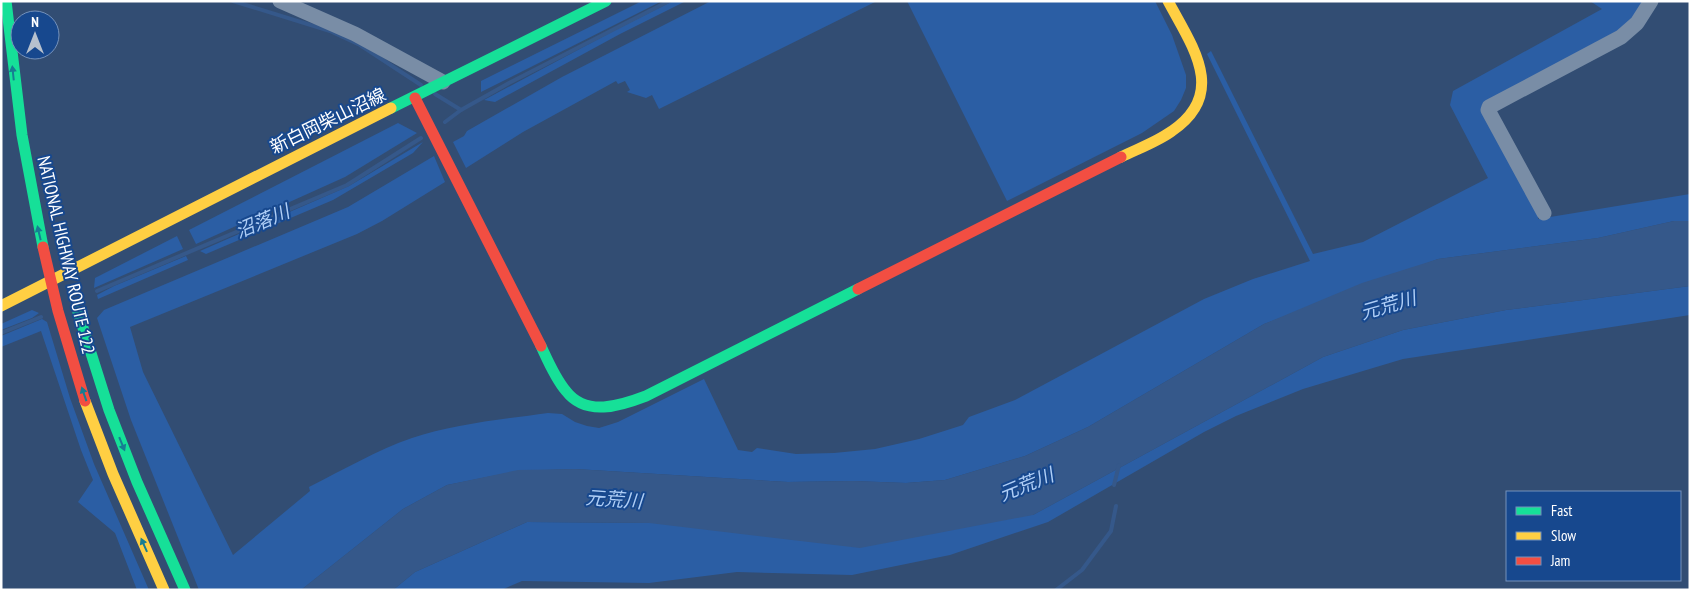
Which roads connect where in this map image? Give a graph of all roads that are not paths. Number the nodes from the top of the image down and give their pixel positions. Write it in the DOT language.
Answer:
graph roads {
  1 [pos="6,1"];
  2 [pos="280,1"];
  3 [pos="606,1"];
  4 [pos="1168,1"];
  5 [pos="1652,1"];
  6 [pos="443,82"];
  7 [pos="415,98"];
  8 [pos="1544,213"];
  9 [pos="65,268"];
  10 [pos="50,281"];
  11 [pos="70,287"];
  12 [pos="75,304"];
  13 [pos="1,306"];
  14 [pos="164,590"];
  15 [pos="185,590"];
  10 -- 1 [label="main road, NATIONAL HIGHWAY ROUTE 122, one-way"];
  2 -- 6 [label="street"];
  3 -- 6 [label="main road, 新白岡柴山沼線"];
  4 -- 7 [label="main road"];
  5 -- 8 [label="street"];
  6 -- 7 [label="main road, 新白岡柴山沼線"];
  7 -- 9 [label="main road, 新白岡柴山沼線"];
  9 -- 10 [label="main road, 新白岡柴山沼線"];
  9 -- 11 [label="main road, NATIONAL HIGHWAY ROUTE 122"];
  10 -- 13 [label="main road, 新白岡柴山沼線"];
  14 -- 10 [label="main road, NATIONAL HIGHWAY ROUTE 122, one-way"];
  12 -- 15 [label="main road, NATIONAL HIGHWAY ROUTE 122, one-way"];
}
